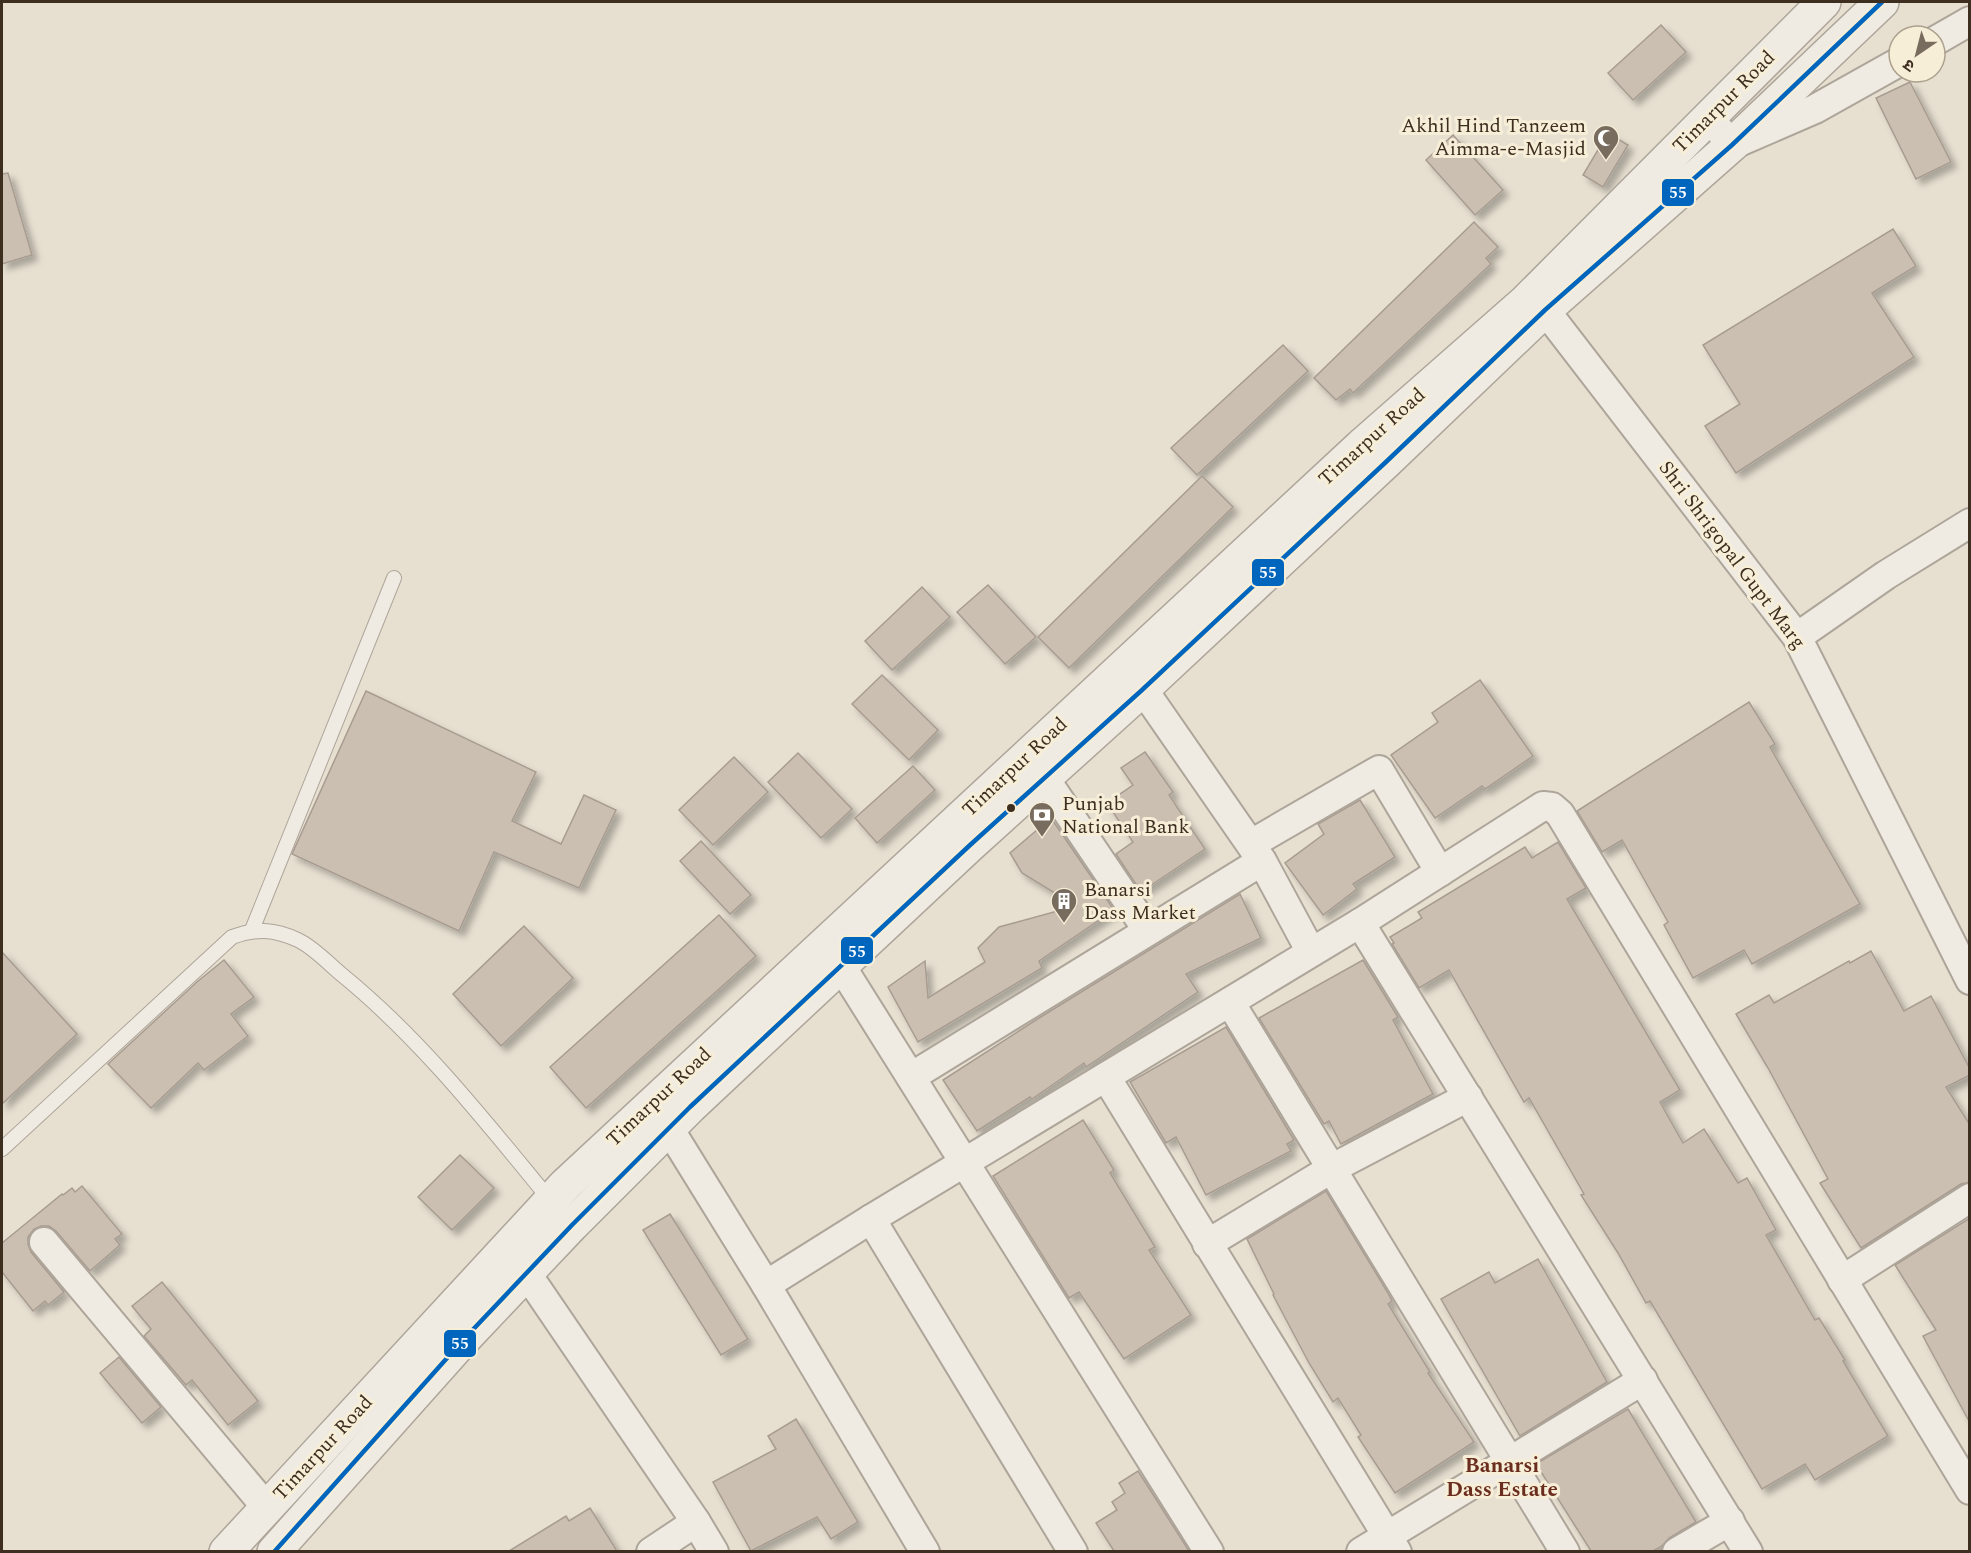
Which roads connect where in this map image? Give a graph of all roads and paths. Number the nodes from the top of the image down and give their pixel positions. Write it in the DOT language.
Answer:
graph roads {
  1 [pos="1824,2"];
  2 [pos="1882,2"];
  3 [pos="1970,21"];
  4 [pos="1947,34"];
  5 [pos="1887,69"];
  6 [pos="1709,118"];
  7 [pos="1732,145"];
  8 [pos="1540,301"];
  9 [pos="1970,523"];
  10 [pos="394,578"];
  11 [pos="1797,637"];
  12 [pos="1134,677"];
  13 [pos="1037,766"];
  14 [pos="1256,853"];
  15 [pos="1440,872"];
  16 [pos="1360,923"];
  17 [pos="252,930"];
  18 [pos="1148,931"];
  19 [pos="1311,952"];
  20 [pos="832,955"];
  21 [pos="1970,980"];
  22 [pos="1230,1002"];
  23 [pos="911,1077"];
  24 [pos="1106,1077"];
  25 [pos="1468,1096"];
  26 [pos="661,1115"];
  27 [pos="2,1149"];
  28 [pos="964,1162"];
  29 [pos="1332,1169"];
  30 [pos="1970,1198"];
  31 [pos="561,1213"];
  32 [pos="871,1219"];
  33 [pos="44,1242"];
  34 [pos="1207,1244"];
  35 [pos="508,1245"];
  36 [pos="527,1273"];
  37 [pos="1842,1280"];
  38 [pos="766,1285"];
  39 [pos="1643,1380"];
  40 [pos="1509,1460"];
  41 [pos="1970,1490"];
  42 [pos="267,1508"];
  43 [pos="1730,1521"];
  44 [pos="696,1522"];
  45 [pos="1392,1544"];
  46 [pos="226,1551"];
  47 [pos="274,1551"];
  48 [pos="651,1551"];
  49 [pos="714,1551"];
  50 [pos="925,1551"];
  51 [pos="1073,1551"];
  52 [pos="1209,1551"];
  53 [pos="1361,1551"];
  54 [pos="1565,1551"];
  55 [pos="1677,1551"];
  56 [pos="1748,1551"];
  1 -- 6 [label="street, Timarpur Road"];
  2 -- 7 [label="street, Timarpur Road"];
  3 -- 4 [label="street"];
  5 -- 7 [label="street"];
  6 -- 7 [label="street"];
  6 -- 8 [label="street, Timarpur Road"];
  7 -- 8 [label="street, Timarpur Road"];
  8 -- 11 [label="street, Shri Shrigopal Gupt Marg"];
  8 -- 12 [label="street, Timarpur Road"];
  9 -- 11 [label="street"];
  10 -- 17 [label="lane"];
  11 -- 21 [label="street, Shri Shrigopal Gupt Marg"];
  12 -- 13 [label="street, Timarpur Road"];
  12 -- 14 [label="street"];
  13 -- 18 [label="street"];
  13 -- 20 [label="street, Timarpur Road"];
  14 -- 15 [label="street"];
  14 -- 18 [label="street"];
  14 -- 19 [label="street"];
  15 -- 16 [label="street"];
  15 -- 37 [label="street"];
  16 -- 19 [label="street"];
  16 -- 25 [label="street"];
  17 -- 27 [label="lane"];
  17 -- 31 [label="lane"];
  18 -- 23 [label="street"];
  19 -- 22 [label="street"];
  20 -- 23 [label="street"];
  20 -- 26 [label="street, Timarpur Road"];
  22 -- 24 [label="street"];
  22 -- 29 [label="street"];
  23 -- 28 [label="street"];
  24 -- 28 [label="street"];
  24 -- 34 [label="street"];
  25 -- 29 [label="street"];
  25 -- 39 [label="street"];
  26 -- 31 [label="street, Timarpur Road"];
  26 -- 38 [label="street"];
  28 -- 32 [label="street"];
  28 -- 52 [label="street"];
  29 -- 34 [label="street"];
  29 -- 40 [label="street"];
  30 -- 37 [label="street"];
  31 -- 35 [label="street, Timarpur Road"];
  31 -- 36 [label="street, Timarpur Road"];
  32 -- 38 [label="street"];
  32 -- 51 [label="street"];
  33 -- 42 [label="street"];
  34 -- 45 [label="street"];
  35 -- 36 [label="street"];
  35 -- 42 [label="street, Timarpur Road"];
  36 -- 44 [label="street"];
  36 -- 47 [label="street, Timarpur Road"];
  37 -- 41 [label="street"];
  38 -- 50 [label="street"];
  39 -- 40 [label="street"];
  39 -- 43 [label="street"];
  40 -- 45 [label="street"];
  40 -- 54 [label="street"];
  42 -- 46 [label="street, Timarpur Road"];
  43 -- 55 [label="street"];
  43 -- 56 [label="street"];
  44 -- 48 [label="street"];
  44 -- 49 [label="street"];
  45 -- 53 [label="street"];
}
